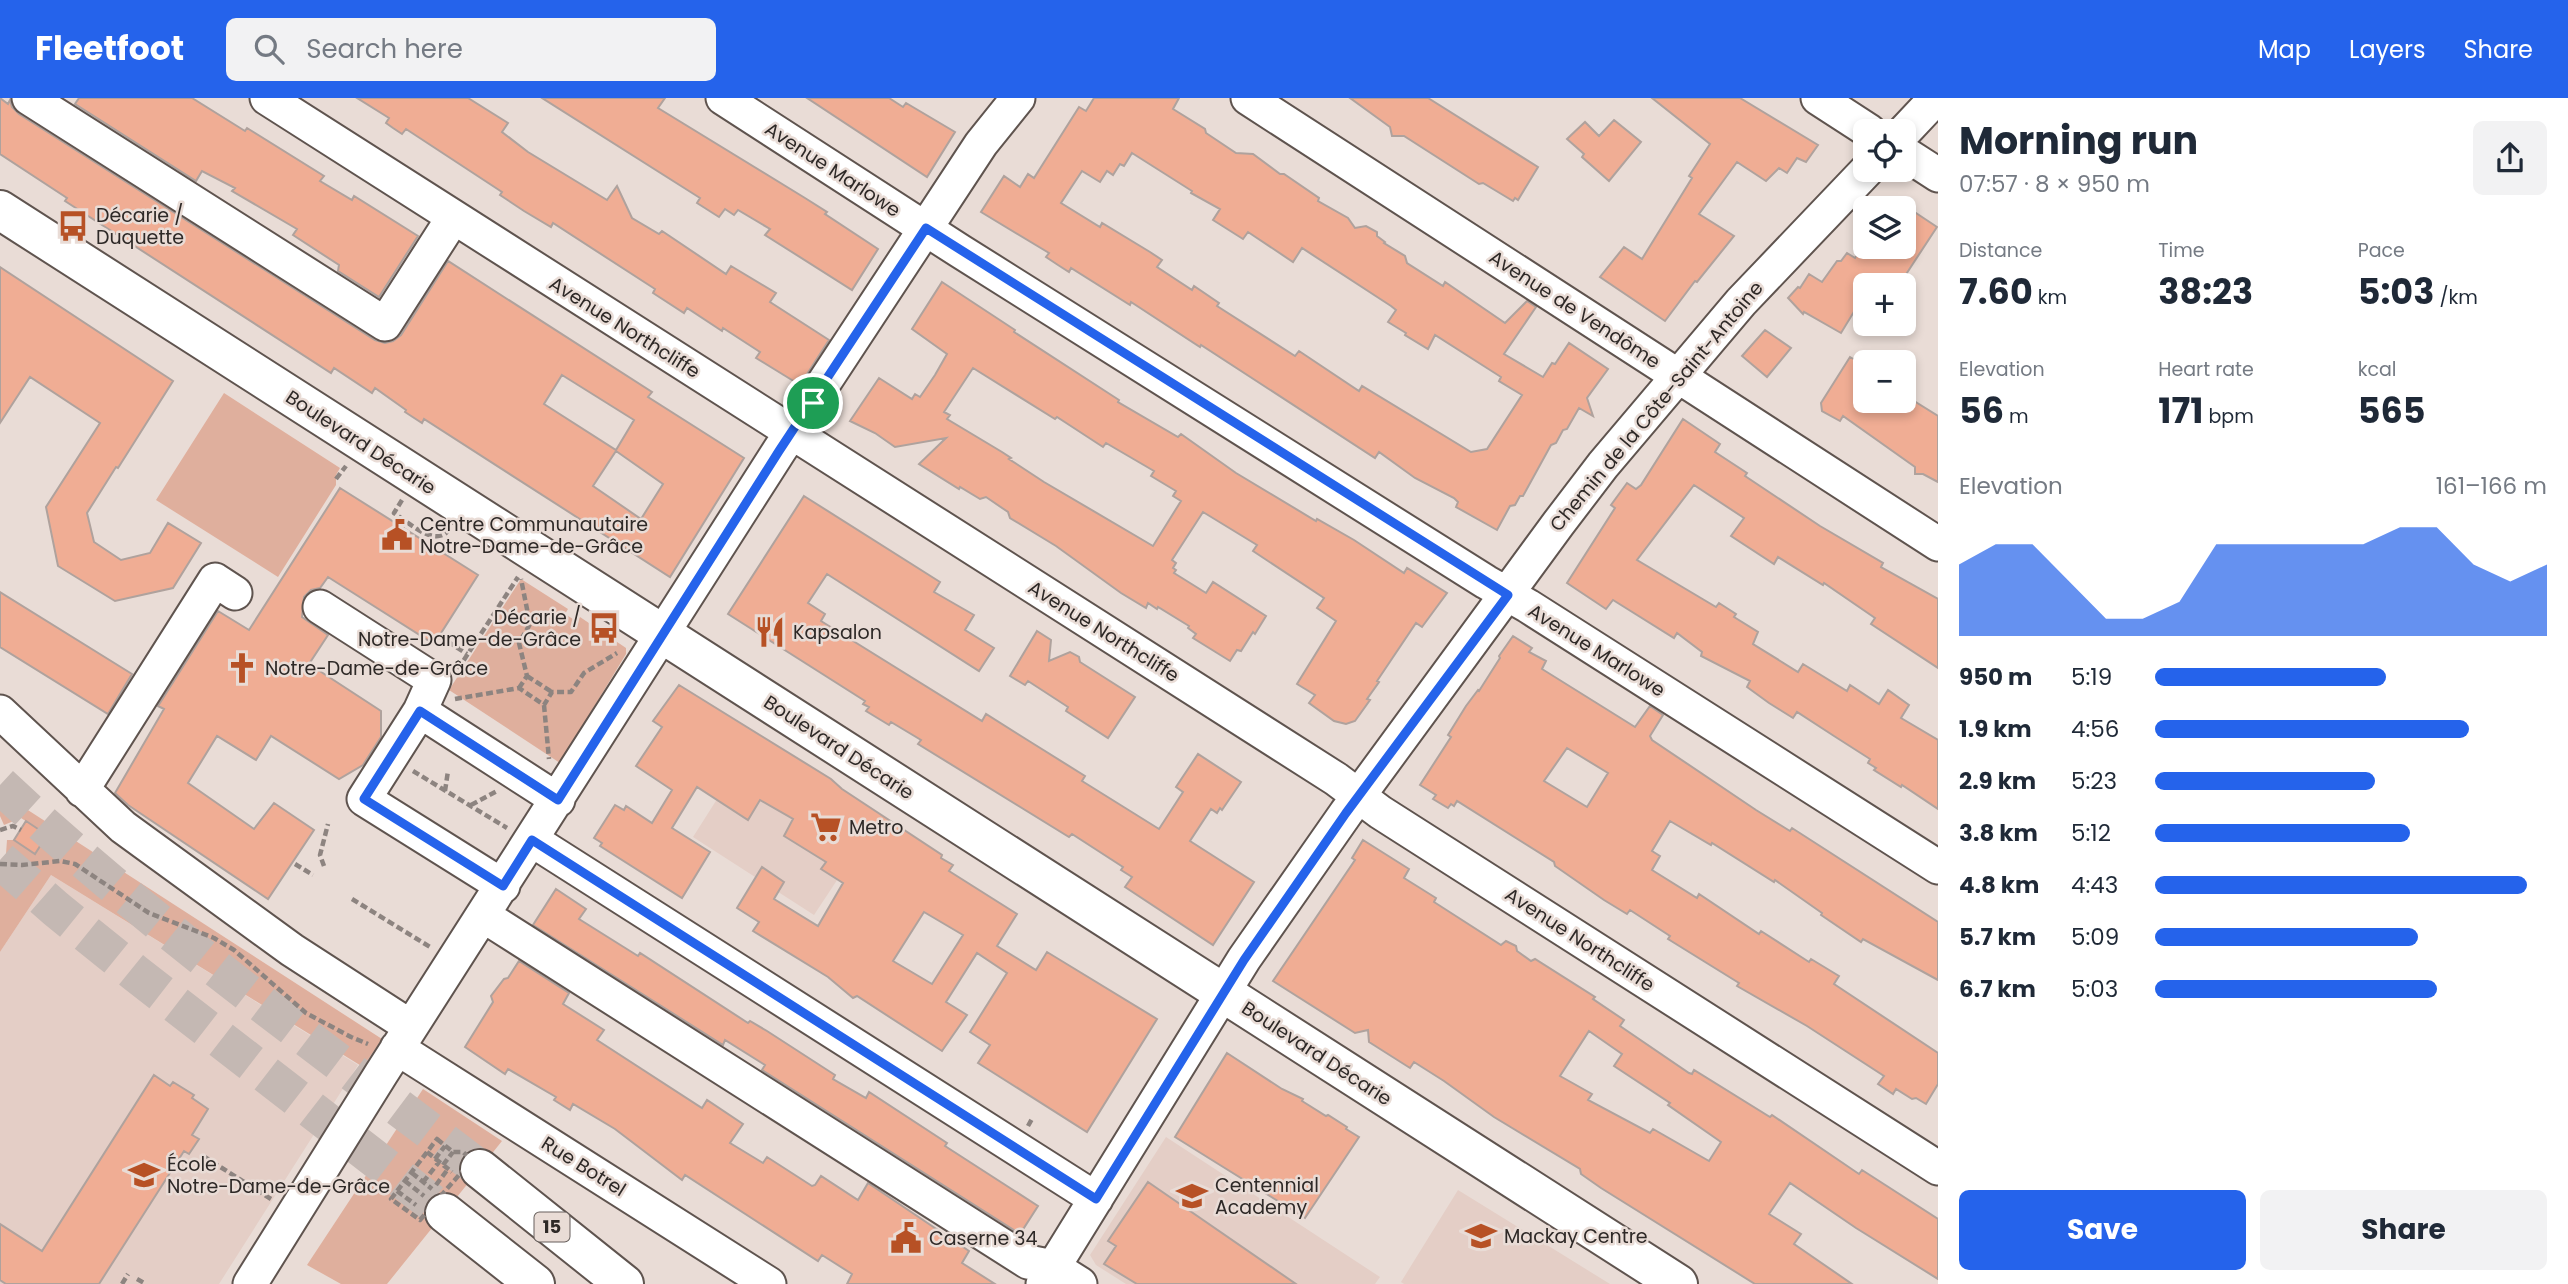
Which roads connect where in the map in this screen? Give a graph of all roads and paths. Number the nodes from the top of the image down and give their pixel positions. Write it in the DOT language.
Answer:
graph roads {
  1 [pos="29,98"];
  2 [pos="267,98"];
  3 [pos="723,98"];
  4 [pos="1018,98"];
  5 [pos="1248,98"];
  6 [pos="1818,98"];
  7 [pos="1936,98"];
  8 [pos="1916,119"];
  9 [pos="1853,121"];
  10 [pos="1916,161"];
  11 [pos="1938,175"];
  12 [pos="1855,182"];
  13 [pos="0,210"];
  14 [pos="453,218"];
  15 [pos="926,228"];
  16 [pos="1678,376"];
  17 [pos="792,433"];
  18 [pos="348,464"];
  19 [pos="336,479"];
  20 [pos="403,499"];
  21 [pos="406,521"];
  22 [pos="402,527"];
  23 [pos="449,529"];
  24 [pos="1938,544"];
  25 [pos="235,593"];
  26 [pos="1508,595"];
  27 [pos="320,607"];
  28 [pos="663,634"];
  29 [pos="439,636"];
  30 [pos="621,651"];
  31 [pos="467,654"];
  32 [pos="452,676"];
  33 [pos="527,676"];
  34 [pos="519,688"];
  35 [pos="552,692"];
  36 [pos="454,699"];
  37 [pos="433,703"];
  38 [pos="460,703"];
  39 [pos="544,705"];
  40 [pos="0,712"];
  41 [pos="538,752"];
  42 [pos="448,771"];
  43 [pos="422,776"];
  44 [pos="82,790"];
  45 [pos="500,790"];
  46 [pos="445,791"];
  47 [pos="1359,796"];
  48 [pos="558,800"];
  49 [pos="470,806"];
  50 [pos="328,824"];
  51 [pos="0,830"];
  52 [pos="21,830"];
  53 [pos="524,837"];
  54 [pos="0,864"];
  55 [pos="295,864"];
  56 [pos="324,866"];
  57 [pos="1938,867"];
  58 [pos="313,876"];
  59 [pos="503,886"];
  60 [pos="352,899"];
  61 [pos="484,916"];
  62 [pos="440,953"];
  63 [pos="1224,993"];
  64 [pos="396,1041"];
  65 [pos="441,1134"];
  66 [pos="437,1139"];
  67 [pos="445,1146"];
  68 [pos="427,1152"];
  69 [pos="203,1156"];
  70 [pos="451,1165"];
  71 [pos="1938,1168"];
  72 [pos="411,1172"];
  73 [pos="405,1181"];
  74 [pos="424,1182"];
  75 [pos="397,1191"];
  76 [pos="1096,1199"];
  77 [pos="436,1203"];
  78 [pos="281,1205"];
  79 [pos="128,1273"];
  80 [pos="1059,1278"];
  81 [pos="137,1279"];
  82 [pos="253,1283"];
  83 [pos="122,1284"];
  84 [pos="146,1284"];
  85 [pos="535,1284"];
  86 [pos="624,1284"];
  87 [pos="769,1284"];
  88 [pos="1678,1284"];
  1 -- 14 [label="street"];
  2 -- 14 [label="street, Avenue Northcliffe"];
  3 -- 15 [label="street, Avenue Marlowe"];
  4 -- 15 [label="street"];
  5 -- 16 [label="street, Avenue de Vendôme"];
  6 -- 9 [label="street"];
  7 -- 8 [label="street"];
  10 -- 11 [label="street"];
  12 -- 16 [label="street, Chemin de la Côte-Saint-Antoine"];
  13 -- 28 [label="main road, Boulevard Décarie"];
  14 -- 17 [label="street, Avenue Northcliffe"];
  15 -- 17 [label="street"];
  15 -- 26 [label="street, Avenue Marlowe"];
  16 -- 24 [label="street, Avenue de Vendôme"];
  16 -- 26 [label="street, Chemin de la Côte-Saint-Antoine"];
  17 -- 28 [label="street"];
  17 -- 47 [label="street, Avenue Northcliffe"];
  18 -- 19 [label="path"];
  20 -- 21 [label="path"];
  21 -- 22 [label="path"];
  21 -- 23 [label="path"];
  25 -- 44 [label="street"];
  26 -- 47 [label="street, Chemin de la Côte-Saint-Antoine"];
  26 -- 57 [label="street, Avenue Marlowe"];
  27 -- 37 [label="street"];
  28 -- 48 [label="street"];
  28 -- 63 [label="main road, Boulevard Décarie"];
  29 -- 31 [label="path"];
  30 -- 35 [label="path"];
  31 -- 32 [label="path"];
  31 -- 33 [label="path"];
  33 -- 34 [label="path"];
  33 -- 35 [label="path"];
  34 -- 36 [label="path"];
  34 -- 39 [label="path"];
  35 -- 39 [label="path"];
  36 -- 37 [label="path"];
  36 -- 38 [label="path"];
  37 -- 48 [label="street"];
  37 -- 59 [label="street"];
  39 -- 41 [label="path"];
  40 -- 44 [label="street, Rue Botrel"];
  42 -- 46 [label="path"];
  43 -- 46 [label="path"];
  44 -- 64 [label="street, Rue Botrel"];
  45 -- 49 [label="path"];
  46 -- 49 [label="path"];
  47 -- 63 [label="street, Chemin de la Côte-Saint-Antoine"];
  47 -- 71 [label="street, Avenue Northcliffe"];
  48 -- 53 [label="street"];
  49 -- 53 [label="path"];
  50 -- 56 [label="path"];
  51 -- 52 [label="path"];
  53 -- 59 [label="street"];
  53 -- 76 [label="street"];
  54 -- 64 [label="path"];
  55 -- 58 [label="path"];
  59 -- 61 [label="street"];
  60 -- 62 [label="path"];
  61 -- 64 [label="street"];
  61 -- 80 [label="street"];
  63 -- 76 [label="street, Chemin de la Côte-Saint-Antoine"];
  63 -- 88 [label="main road, Boulevard Décarie"];
  64 -- 82 [label="street"];
  64 -- 87 [label="street, Rue Botrel"];
  65 -- 66 [label="path"];
  66 -- 67 [label="path"];
  66 -- 68 [label="path"];
  67 -- 70 [label="path"];
  67 -- 70 [label="path"];
  68 -- 70 [label="path"];
  68 -- 72 [label="path"];
  69 -- 78 [label="path"];
  70 -- 74 [label="path"];
  70 -- 77 [label="path"];
  70 -- 77 [label="path"];
  70 -- 86 [label="main road, 15"];
  72 -- 73 [label="path"];
  72 -- 74 [label="path"];
  73 -- 75 [label="path"];
  73 -- 77 [label="path"];
  74 -- 77 [label="path"];
  75 -- 77 [label="path"];
  75 -- 77 [label="path"];
  76 -- 80 [label="street, Chemin de la Côte-Saint-Antoine"];
  77 -- 85 [label="main road"];
  79 -- 83 [label="path"];
  81 -- 84 [label="path"];
}
